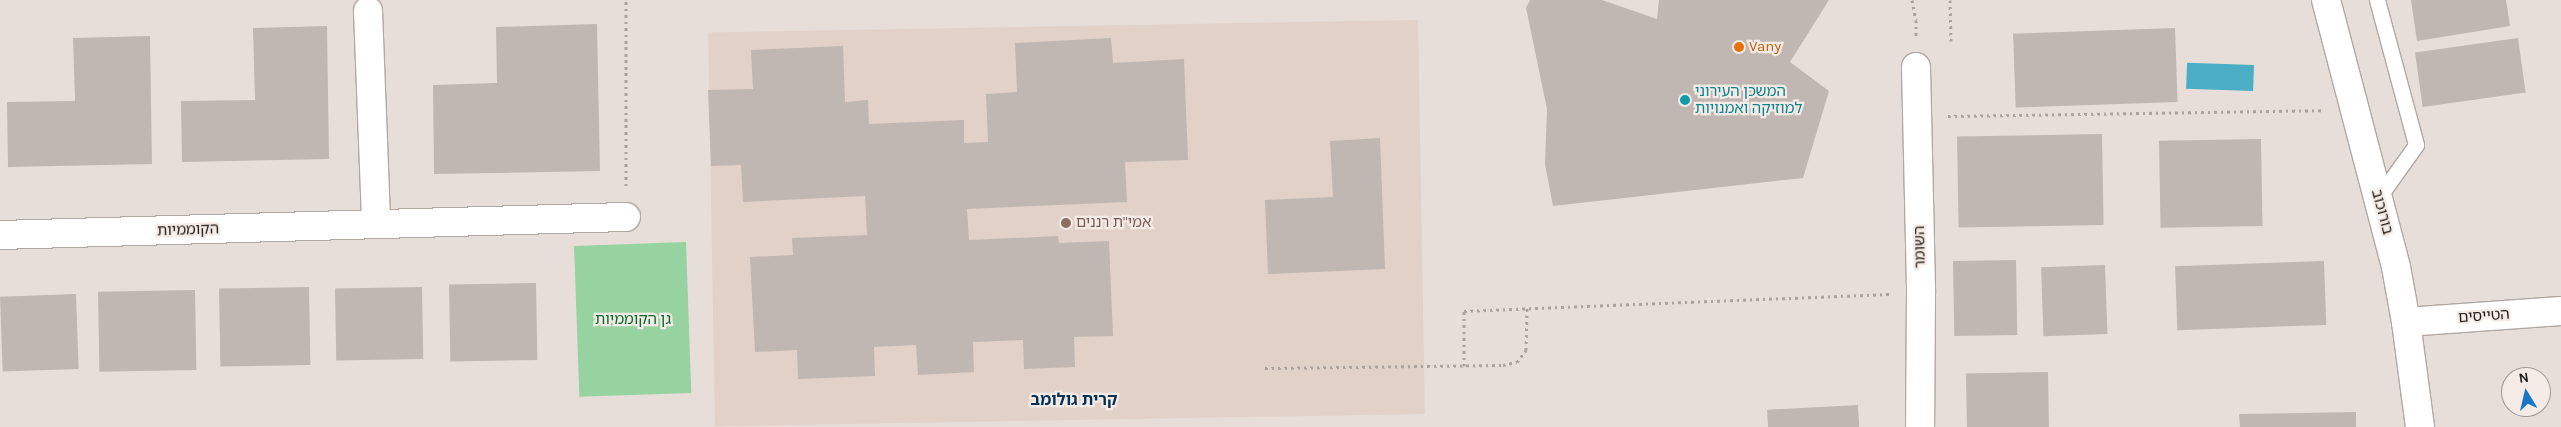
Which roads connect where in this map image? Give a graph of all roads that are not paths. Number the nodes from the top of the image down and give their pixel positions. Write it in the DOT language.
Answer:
graph roads {
  1 [pos="2326,0"];
  2 [pos="2377,0"];
  3 [pos="368,11"];
  4 [pos="1916,66"];
  5 [pos="2378,198"];
  6 [pos="626,217"];
  7 [pos="376,224"];
  8 [pos="0,235"];
  9 [pos="2561,311"];
  10 [pos="2406,322"];
  11 [pos="1920,427"];
  12 [pos="2420,427"];
  1 -- 5 [label="street, בורוכוב"];
  2 -- 5 [label="lane"];
  3 -- 7 [label="street"];
  4 -- 11 [label="street, השומר"];
  5 -- 10 [label="street, בורוכוב"];
  6 -- 7 [label="street, הקוממיות"];
  7 -- 8 [label="street, הקוממיות"];
  9 -- 10 [label="street, הטייסים"];
  10 -- 12 [label="street, בורוכוב"];
}
